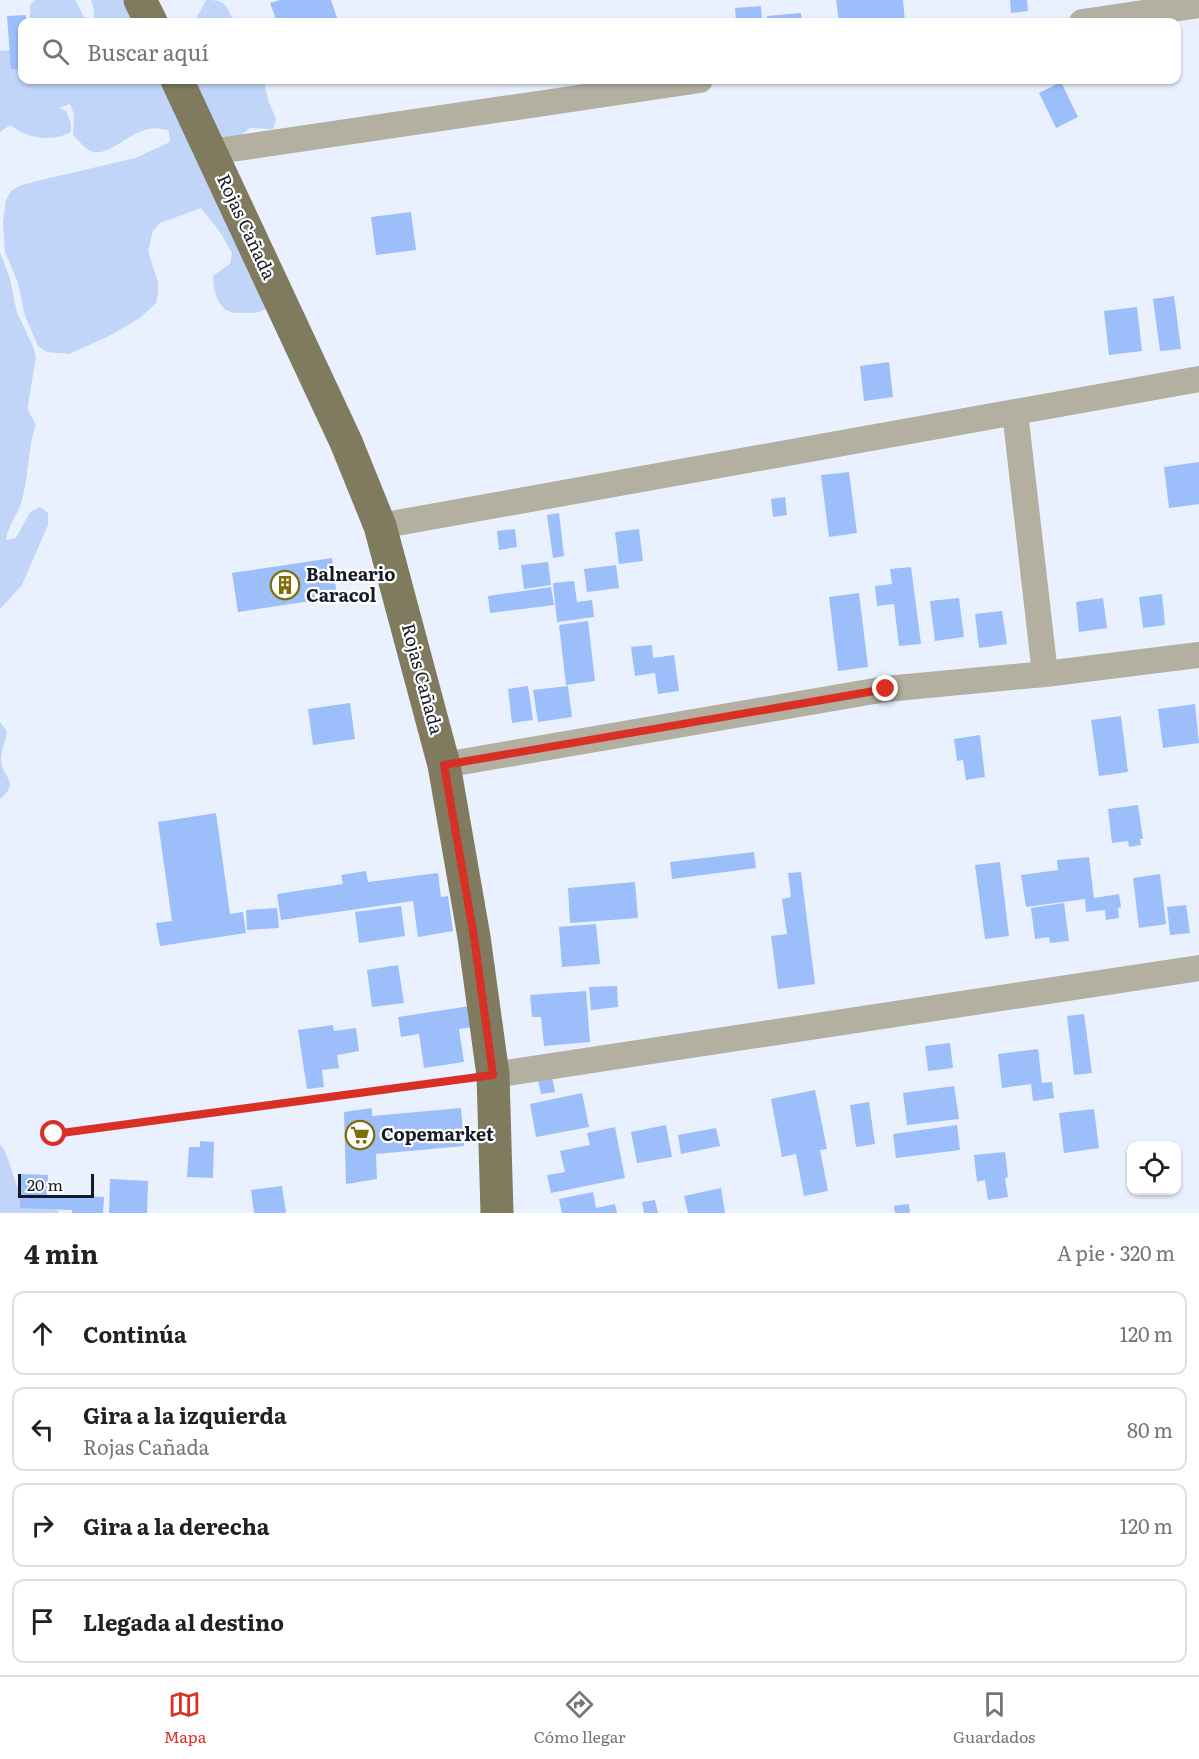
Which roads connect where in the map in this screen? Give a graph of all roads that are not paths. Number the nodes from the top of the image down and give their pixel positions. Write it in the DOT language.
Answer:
graph roads {
  1 [pos="140,0"];
  2 [pos="1199,5"];
  3 [pos="149,18"];
  4 [pos="1110,18"];
  5 [pos="179,84"];
  6 [pos="673,84"];
  7 [pos="211,152"];
  8 [pos="1199,379"];
  9 [pos="1015,412"];
  10 [pos="380,526"];
  11 [pos="1199,655"];
  12 [pos="1045,674"];
  13 [pos="444,765"];
  14 [pos="1199,968"];
  15 [pos="493,1075"];
  16 [pos="497,1213"];
  1 -- 3 [label="main road"];
  2 -- 4 [label="street"];
  5 -- 7 [label="main road, Rojas Cañada"];
  6 -- 7 [label="street"];
  7 -- 10 [label="main road, Rojas Cañada"];
  8 -- 9 [label="street"];
  9 -- 10 [label="street"];
  9 -- 12 [label="street"];
  10 -- 13 [label="main road, Rojas Cañada"];
  11 -- 12 [label="street"];
  12 -- 13 [label="street"];
  13 -- 15 [label="main road, Rojas Cañada"];
  14 -- 15 [label="street"];
  15 -- 16 [label="main road, Rojas Cañada"];
}
